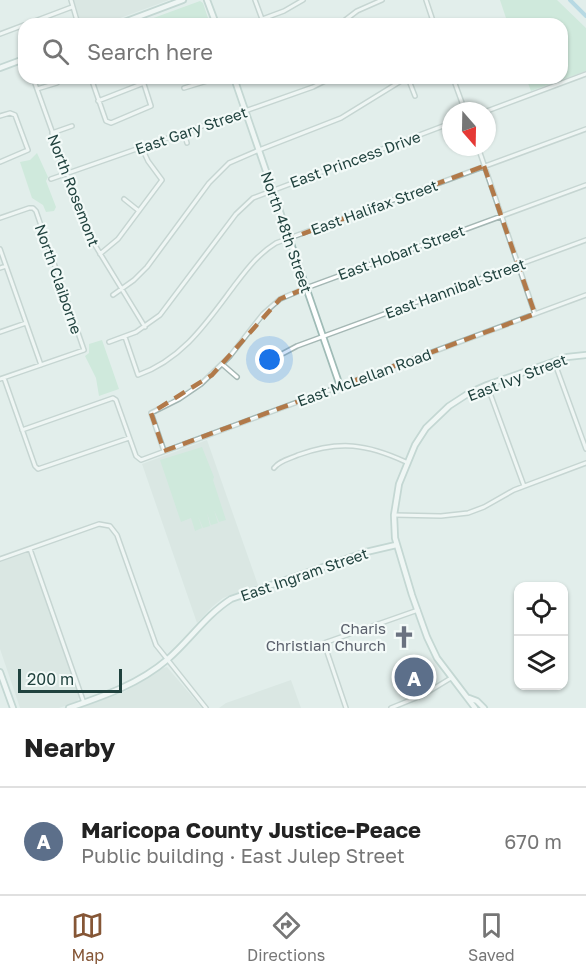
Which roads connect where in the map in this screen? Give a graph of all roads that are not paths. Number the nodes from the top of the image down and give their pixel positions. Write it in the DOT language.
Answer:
graph roads {
  1 [pos="71,0"];
  2 [pos="183,0"];
  3 [pos="207,0"];
  4 [pos="255,0"];
  5 [pos="303,0"];
  6 [pos="382,0"];
  7 [pos="426,0"];
  8 [pos="72,7"];
  9 [pos="42,18"];
  10 [pos="76,18"];
  11 [pos="135,18"];
  12 [pos="214,18"];
  13 [pos="262,18"];
  14 [pos="265,18"];
  15 [pos="348,18"];
  16 [pos="432,18"];
  17 [pos="18,27"];
  18 [pos="0,34"];
  19 [pos="18,61"];
  20 [pos="0,68"];
  21 [pos="586,74"];
  22 [pos="568,81"];
  23 [pos="35,84"];
  24 [pos="54,84"];
  25 [pos="93,84"];
  26 [pos="141,84"];
  27 [pos="144,84"];
  28 [pos="197,84"];
  29 [pos="236,84"];
  30 [pos="319,84"];
  31 [pos="397,84"];
  32 [pos="410,84"];
  33 [pos="455,84"];
  34 [pos="559,84"];
  35 [pos="184,88"];
  36 [pos="37,89"];
  37 [pos="415,96"];
  38 [pos="99,100"];
  39 [pos="462,102"];
  40 [pos="496,108"];
  41 [pos="245,111"];
  42 [pos="0,116"];
  43 [pos="72,126"];
  44 [pos="442,126"];
  45 [pos="586,129"];
  46 [pos="52,133"];
  47 [pos="184,133"];
  48 [pos="187,143"];
  49 [pos="142,147"];
  50 [pos="259,150"];
  51 [pos="481,156"];
  52 [pos="0,162"];
  53 [pos="484,166"];
  54 [pos="66,173"];
  55 [pos="51,178"];
  56 [pos="586,185"];
  57 [pos="272,189"];
  58 [pos="124,199"];
  59 [pos="139,211"];
  60 [pos="501,216"];
  61 [pos="0,219"];
  62 [pos="289,239"];
  63 [pos="586,240"];
  64 [pos="0,249"];
  65 [pos="99,254"];
  66 [pos="518,265"];
  67 [pos="6,266"];
  68 [pos="0,267"];
  69 [pos="306,288"];
  70 [pos="122,289"];
  71 [pos="113,295"];
  72 [pos="586,295"];
  73 [pos="535,314"];
  74 [pos="26,322"];
  75 [pos="145,327"];
  76 [pos="0,332"];
  77 [pos="125,337"];
  78 [pos="323,337"];
  79 [pos="109,342"];
  80 [pos="586,355"];
  81 [pos="278,361"];
  82 [pos="554,361"];
  83 [pos="222,364"];
  84 [pos="41,365"];
  85 [pos="237,377"];
  86 [pos="2,379"];
  87 [pos="487,385"];
  88 [pos="340,386"];
  89 [pos="22,430"];
  90 [pos="129,438"];
  91 [pos="586,449"];
  92 [pos="164,451"];
  93 [pos="406,462"];
  94 [pos="586,463"];
  95 [pos="274,468"];
  96 [pos="524,486"];
  97 [pos="394,515"];
  98 [pos="396,545"];
  99 [pos="30,549"];
  100 [pos="0,559"];
  101 [pos="418,610"];
  102 [pos="166,661"];
  103 [pos="0,672"];
  104 [pos="451,678"];
  105 [pos="469,698"];
  106 [pos="84,703"];
  107 [pos="13,708"];
  108 [pos="69,708"];
  109 [pos="206,708"];
  110 [pos="346,708"];
  111 [pos="391,708"];
  112 [pos="475,708"];
  113 [pos="484,708"];
  1 -- 8 [label="street"];
  2 -- 11 [label="street"];
  3 -- 12 [label="street"];
  4 -- 13 [label="street"];
  5 -- 14 [label="street"];
  6 -- 15 [label="street"];
  7 -- 16 [label="street"];
  8 -- 9 [label="street"];
  8 -- 10 [label="street"];
  17 -- 18 [label="street"];
  19 -- 20 [label="street"];
  21 -- 22 [label="street"];
  23 -- 36 [label="street, North Rosemont"];
  24 -- 36 [label="street"];
  25 -- 38 [label="street"];
  26 -- 38 [label="street"];
  27 -- 38 [label="street"];
  28 -- 35 [label="street"];
  29 -- 41 [label="street, North 48th Street"];
  30 -- 41 [label="street, East Gary Street"];
  31 -- 50 [label="street"];
  32 -- 37 [label="street"];
  33 -- 39 [label="street"];
  34 -- 40 [label="street"];
  36 -- 46 [label="street, North Rosemont"];
  41 -- 47 [label="street, East Gary Street"];
  41 -- 50 [label="street, North 48th Street"];
  42 -- 52 [label="street"];
  43 -- 46 [label="street"];
  44 -- 57 [label="street, East Princess Drive"];
  45 -- 53 [label="street, East Halifax Street"];
  46 -- 54 [label="street, North Rosemont"];
  47 -- 48 [label="street"];
  47 -- 49 [label="street, East Gary Street"];
  49 -- 54 [label="street, East Gary Street"];
  49 -- 59 [label="street"];
  50 -- 57 [label="street, North 48th Street"];
  50 -- 70 [label="street"];
  51 -- 53 [label="street"];
  53 -- 60 [label="street"];
  53 -- 62 [label="street, East Halifax Street"];
  54 -- 55 [label="street, East Gary Street"];
  54 -- 65 [label="street, North Rosemont"];
  56 -- 60 [label="street, East Hobart Street"];
  57 -- 62 [label="street, North 48th Street"];
  57 -- 75 [label="street, East Princess Drive"];
  58 -- 59 [label="street"];
  59 -- 65 [label="street"];
  60 -- 66 [label="street"];
  60 -- 69 [label="street, East Hobart Street"];
  61 -- 84 [label="street, North Claiborne"];
  62 -- 69 [label="street, North 48th Street"];
  62 -- 77 [label="street, East Halifax Street"];
  63 -- 66 [label="street, East Hannibal Street"];
  64 -- 67 [label="street"];
  65 -- 70 [label="street, North Rosemont"];
  66 -- 73 [label="street"];
  66 -- 78 [label="street, East Hannibal Street"];
  67 -- 68 [label="street"];
  67 -- 74 [label="street"];
  69 -- 78 [label="street, North 48th Street"];
  69 -- 83 [label="street, East Hobart Street"];
  70 -- 71 [label="street"];
  70 -- 75 [label="street, North Rosemont"];
  72 -- 73 [label="street, East McLellan Road"];
  73 -- 88 [label="street, East McLellan Road"];
  74 -- 76 [label="street"];
  74 -- 84 [label="street"];
  75 -- 77 [label="street, East Princess Drive"];
  77 -- 79 [label="street, East Princess Drive"];
  78 -- 81 [label="street, East Hannibal Street"];
  78 -- 88 [label="street, North 48th Street"];
  80 -- 82 [label="street, East Ivy Street"];
  82 -- 87 [label="street, East Ivy Street"];
  82 -- 91 [label="street"];
  83 -- 85 [label="street"];
  83 -- 92 [label="street, East Hobart Street"];
  84 -- 86 [label="street"];
  86 -- 89 [label="street"];
  87 -- 93 [label="street, East Ivy Street"];
  87 -- 96 [label="street"];
  88 -- 92 [label="street, East McLellan Road"];
  89 -- 90 [label="street"];
  89 -- 90 [label="street"];
  90 -- 92 [label="street, East McLellan Road"];
  93 -- 95 [label="street"];
  93 -- 97 [label="street"];
  94 -- 96 [label="street"];
  96 -- 97 [label="street"];
  97 -- 98 [label="street"];
  98 -- 101 [label="street"];
  98 -- 102 [label="street, East Ingram Street"];
  99 -- 100 [label="street"];
  99 -- 102 [label="street"];
  99 -- 106 [label="street"];
  101 -- 104 [label="street"];
  101 -- 110 [label="street"];
  102 -- 106 [label="street, East Ingram Street"];
  102 -- 109 [label="street"];
  103 -- 107 [label="street"];
  104 -- 105 [label="street"];
  104 -- 111 [label="street"];
  105 -- 112 [label="street"];
  105 -- 113 [label="street"];
  106 -- 108 [label="street, East Ingram Street"];
}
